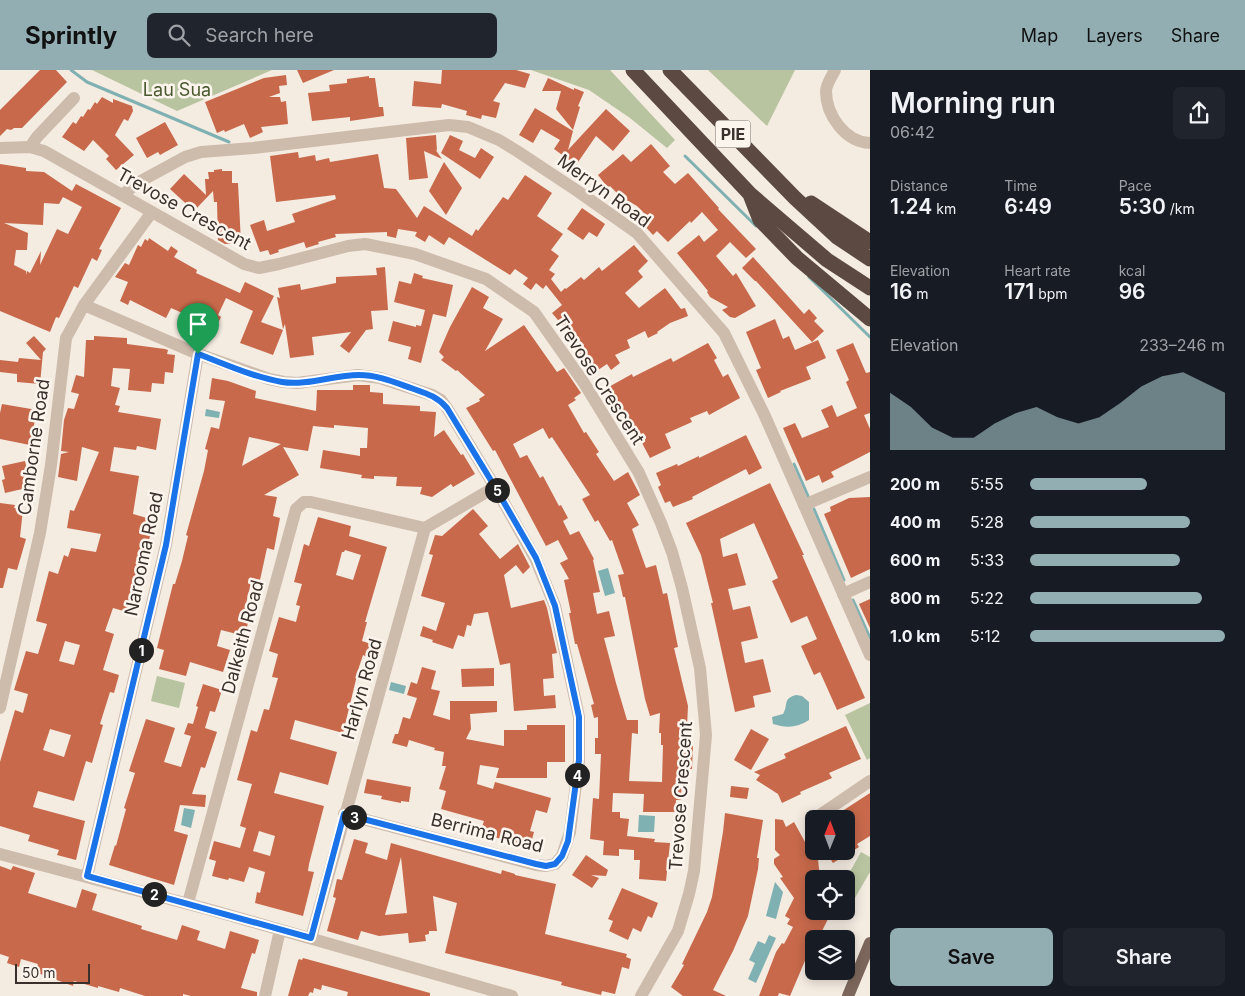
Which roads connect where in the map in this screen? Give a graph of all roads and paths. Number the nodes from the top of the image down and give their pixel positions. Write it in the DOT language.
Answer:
graph roads {
  1 [pos="633,70"];
  2 [pos="670,70"];
  3 [pos="835,70"];
  4 [pos="74,98"];
  5 [pos="870,143"];
  6 [pos="30,147"];
  7 [pos="0,148"];
  8 [pos="750,194"];
  9 [pos="122,195"];
  10 [pos="795,198"];
  11 [pos="152,212"];
  12 [pos="870,242"];
  13 [pos="870,259"];
  14 [pos="870,288"];
  15 [pos="84,305"];
  16 [pos="870,319"];
  17 [pos="198,354"];
  18 [pos="870,477"];
  19 [pos="495,487"];
  20 [pos="804,505"];
  21 [pos="425,528"];
  22 [pos="870,582"];
  23 [pos="843,594"];
  24 [pos="870,655"];
  25 [pos="0,708"];
  26 [pos="870,780"];
  27 [pos="827,810"];
  28 [pos="344,814"];
  29 [pos="0,854"];
  30 [pos="87,876"];
  31 [pos="188,903"];
  32 [pos="280,930"];
  33 [pos="311,938"];
  34 [pos="870,943"];
  35 [pos="265,996"];
  36 [pos="512,996"];
  37 [pos="641,996"];
  38 [pos="848,996"];
  1 -- 8 [label="highway, PIE"];
  2 -- 10 [label="highway, PIE"];
  3 -- 5 [label="street"];
  4 -- 6 [label="street"];
  6 -- 7 [label="street, Trevose Crescent"];
  6 -- 9 [label="street, Trevose Crescent"];
  8 -- 14 [label="highway, PIE"];
  8 -- 16 [label="highway"];
  9 -- 11 [label="street, Trevose Crescent"];
  9 -- 20 [label="street, Merryn Road"];
  10 -- 12 [label="highway"];
  10 -- 13 [label="highway, PIE"];
  11 -- 15 [label="street, Camborne Road"];
  11 -- 37 [label="street, Trevose Crescent"];
  15 -- 17 [label="street, Berrima Road"];
  15 -- 25 [label="street, Camborne Road"];
  17 -- 19 [label="street, Berrima Road"];
  17 -- 30 [label="street, Narooma Road"];
  18 -- 20 [label="street"];
  19 -- 21 [label="street"];
  19 -- 28 [label="street, Berrima Road"];
  20 -- 23 [label="street, Merryn Road"];
  21 -- 28 [label="street, Harlyn Road"];
  21 -- 31 [label="street, Dalkeith Road"];
  22 -- 23 [label="street"];
  23 -- 24 [label="street, Merryn Road"];
  26 -- 27 [label="street"];
  28 -- 33 [label="street, Harlyn Road"];
  29 -- 30 [label="street"];
  30 -- 31 [label="street"];
  31 -- 32 [label="street"];
  32 -- 33 [label="street"];
  32 -- 35 [label="street"];
  33 -- 36 [label="street"];
  34 -- 38 [label="main road"];
}
